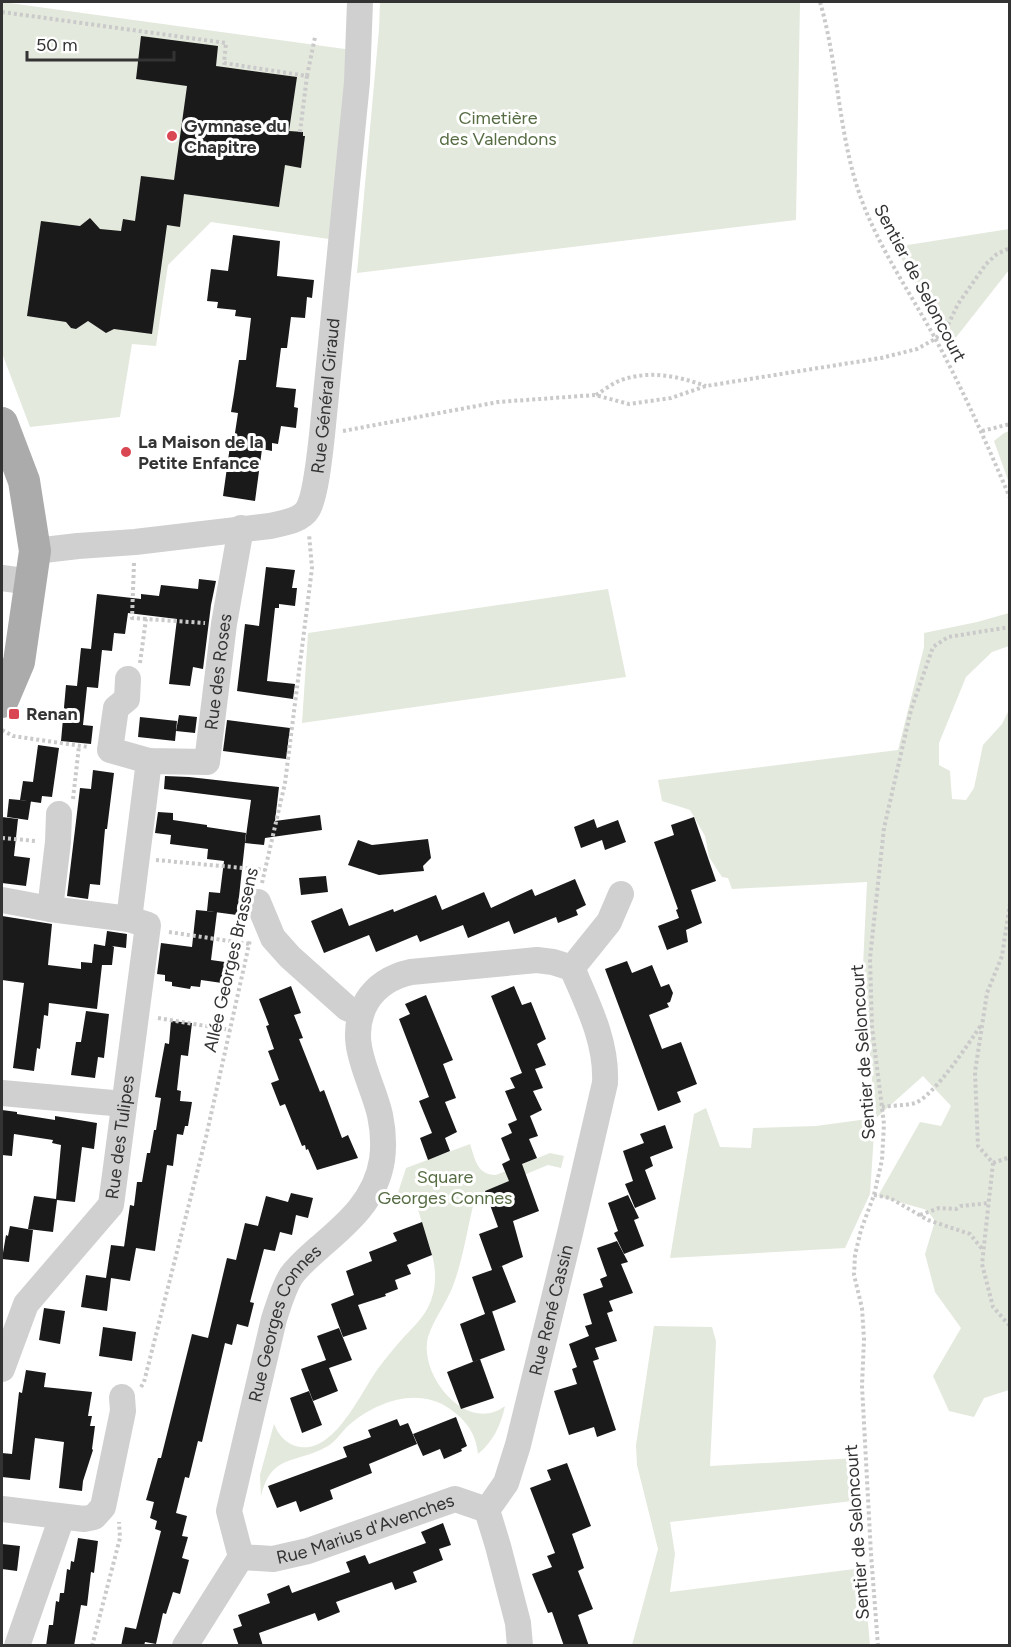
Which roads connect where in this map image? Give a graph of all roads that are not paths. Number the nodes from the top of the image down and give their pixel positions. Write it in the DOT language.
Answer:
graph roads {
  1 [pos="360,2"];
  2 [pos="5,442"];
  3 [pos="241,528"];
  4 [pos="35,551"];
  5 [pos="16,580"];
  6 [pos="10,661"];
  7 [pos="128,679"];
  8 [pos="2,702"];
  9 [pos="150,761"];
  10 [pos="59,814"];
  11 [pos="621,894"];
  12 [pos="2,900"];
  13 [pos="258,902"];
  14 [pos="50,909"];
  15 [pos="138,924"];
  16 [pos="572,968"];
  17 [pos="361,1014"];
  18 [pos="2,1093"];
  19 [pos="124,1104"];
  20 [pos="2,1370"];
  21 [pos="122,1397"];
  22 [pos="2,1509"];
  23 [pos="487,1510"];
  24 [pos="62,1517"];
  25 [pos="240,1557"];
  26 [pos="17,1646"];
  27 [pos="185,1646"];
  28 [pos="520,1646"];
  1 -- 3 [label="street, Rue Général Giraud"];
  2 -- 4 [label="main road"];
  3 -- 4 [label="street"];
  3 -- 9 [label="street, Rue des Roses"];
  4 -- 5 [label="main road"];
  5 -- 6 [label="main road"];
  6 -- 8 [label="main road"];
  7 -- 9 [label="street, Rue des Roses"];
  9 -- 15 [label="street"];
  10 -- 14 [label="street"];
  11 -- 16 [label="street"];
  12 -- 14 [label="street"];
  13 -- 17 [label="street"];
  14 -- 15 [label="street"];
  15 -- 19 [label="street, Rue des Tulipes"];
  16 -- 17 [label="street, Rue Georges Connes"];
  16 -- 23 [label="street, Rue René Cassin"];
  17 -- 25 [label="street, Rue Georges Connes"];
  18 -- 19 [label="street"];
  19 -- 20 [label="street, Rue des Tulipes"];
  21 -- 24 [label="street"];
  22 -- 24 [label="street"];
  23 -- 25 [label="street, Rue Marius d'Avenches"];
  23 -- 28 [label="street"];
  24 -- 26 [label="street"];
  25 -- 27 [label="street"];
}
